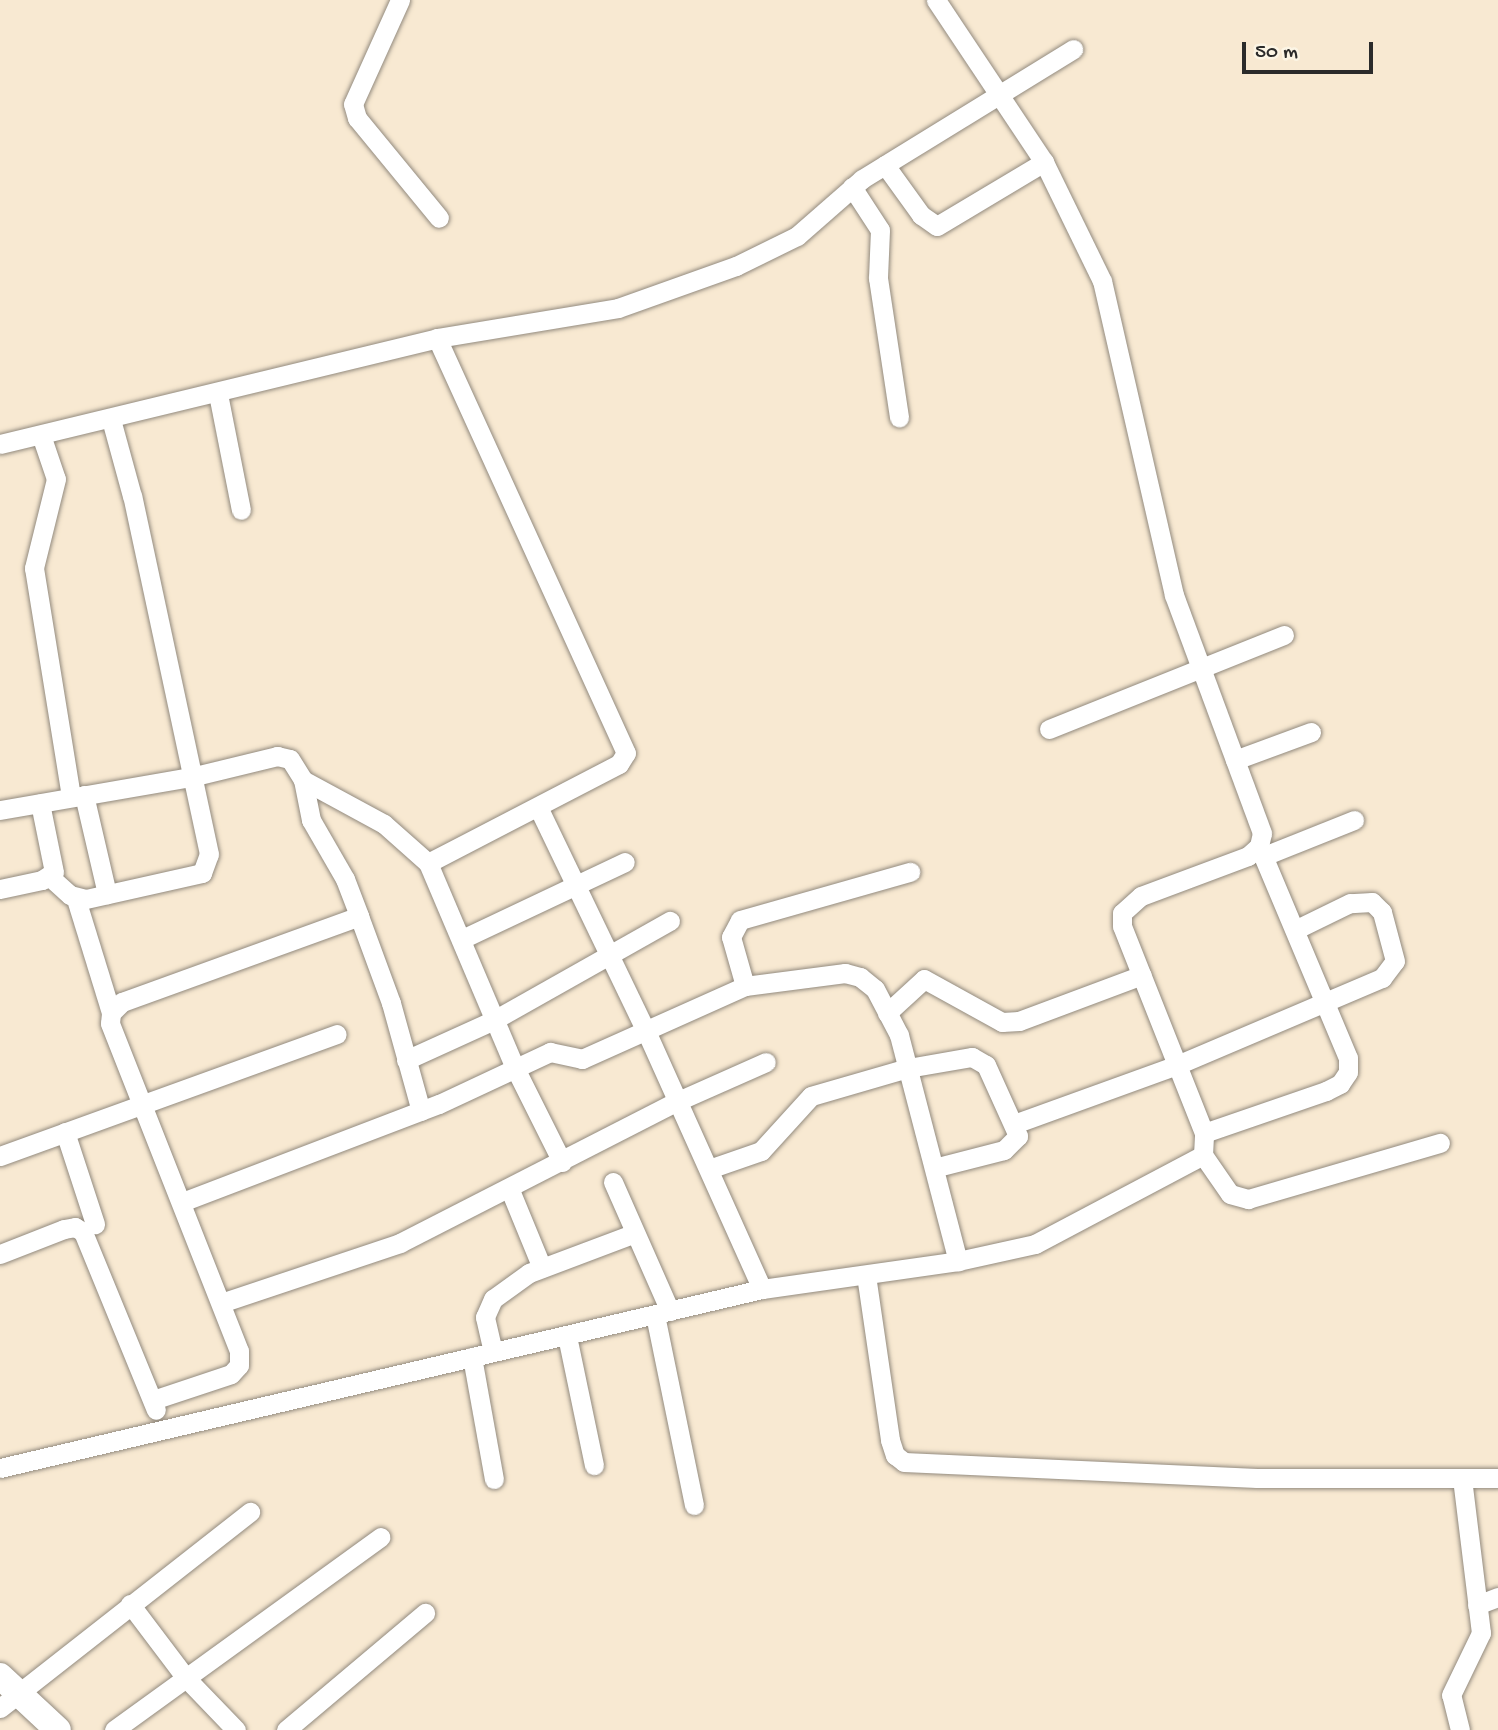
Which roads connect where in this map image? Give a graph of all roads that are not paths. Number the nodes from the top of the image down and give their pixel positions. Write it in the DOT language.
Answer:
graph roads {
  1 [pos="400,0"];
  2 [pos="936,0"];
  3 [pos="1073,49"];
  4 [pos="1003,95"];
  5 [pos="1045,162"];
  6 [pos="885,165"];
  7 [pos="852,187"];
  8 [pos="439,218"];
  9 [pos="437,338"];
  10 [pos="218,394"];
  11 [pos="899,417"];
  12 [pos="111,419"];
  13 [pos="41,435"];
  14 [pos="0,444"];
  15 [pos="241,510"];
  16 [pos="1284,635"];
  17 [pos="1199,667"];
  18 [pos="1049,729"];
  19 [pos="1311,732"];
  20 [pos="1235,760"];
  21 [pos="191,777"];
  22 [pos="303,780"];
  23 [pos="78,796"];
  24 [pos="40,803"];
  25 [pos="538,807"];
  26 [pos="0,810"];
  27 [pos="1354,820"];
  28 [pos="1261,851"];
  29 [pos="625,862"];
  30 [pos="428,863"];
  31 [pos="911,873"];
  32 [pos="50,877"];
  33 [pos="574,885"];
  34 [pos="0,889"];
  35 [pos="107,894"];
  36 [pos="76,899"];
  37 [pos="359,916"];
  38 [pos="670,921"];
  39 [pos="1295,930"];
  40 [pos="462,939"];
  41 [pos="607,957"];
  42 [pos="1142,975"];
  43 [pos="745,986"];
  44 [pos="1326,1002"];
  45 [pos="111,1013"];
  46 [pos="887,1013"];
  47 [pos="494,1020"];
  48 [pos="646,1031"];
  49 [pos="337,1034"];
  50 [pos="406,1060"];
  51 [pos="766,1062"];
  52 [pos="1177,1065"];
  53 [pos="515,1068"];
  54 [pos="908,1068"];
  55 [pos="678,1101"];
  56 [pos="145,1102"];
  57 [pos="421,1111"];
  58 [pos="1014,1124"];
  59 [pos="65,1132"];
  60 [pos="1204,1133"];
  61 [pos="1440,1143"];
  62 [pos="1203,1155"];
  63 [pos="0,1156"];
  64 [pos="562,1162"];
  65 [pos="934,1168"];
  66 [pos="709,1169"];
  67 [pos="612,1182"];
  68 [pos="510,1190"];
  69 [pos="183,1202"];
  70 [pos="95,1224"];
  71 [pos="633,1234"];
  72 [pos="0,1254"];
  73 [pos="958,1261"];
  74 [pos="542,1268"];
  75 [pos="866,1276"];
  76 [pos="762,1289"];
  77 [pos="221,1303"];
  78 [pos="663,1313"];
  79 [pos="567,1336"];
  80 [pos="494,1352"];
  81 [pos="472,1357"];
  82 [pos="153,1400"];
  83 [pos="162,1427"];
  84 [pos="593,1465"];
  85 [pos="0,1468"];
  86 [pos="1498,1478"];
  87 [pos="494,1479"];
  88 [pos="1462,1479"];
  89 [pos="694,1505"];
  90 [pos="250,1512"];
  91 [pos="381,1537"];
  92 [pos="1498,1597"];
  93 [pos="130,1604"];
  94 [pos="1477,1605"];
  95 [pos="425,1613"];
  96 [pos="186,1678"];
  97 [pos="5,1692"];
  98 [pos="58,1730"];
  99 [pos="114,1730"];
  100 [pos="236,1730"];
  101 [pos="286,1730"];
  102 [pos="1460,1730"];
  1 -- 8 [label="street"];
  2 -- 4 [label="street"];
  3 -- 4 [label="street"];
  4 -- 5 [label="street"];
  4 -- 6 [label="street"];
  5 -- 6 [label="street"];
  5 -- 17 [label="street"];
  6 -- 7 [label="street"];
  7 -- 9 [label="street"];
  7 -- 11 [label="street"];
  9 -- 10 [label="street"];
  9 -- 25 [label="street"];
  10 -- 12 [label="street"];
  10 -- 15 [label="street"];
  12 -- 13 [label="street"];
  12 -- 21 [label="street"];
  13 -- 14 [label="street"];
  13 -- 23 [label="street"];
  16 -- 17 [label="street"];
  17 -- 18 [label="street"];
  17 -- 20 [label="street"];
  19 -- 20 [label="street"];
  20 -- 28 [label="street"];
  21 -- 22 [label="street"];
  21 -- 23 [label="street"];
  21 -- 35 [label="street"];
  22 -- 30 [label="street"];
  22 -- 37 [label="street"];
  23 -- 24 [label="street"];
  23 -- 35 [label="street"];
  24 -- 26 [label="street"];
  24 -- 32 [label="street"];
  25 -- 30 [label="street"];
  25 -- 33 [label="street"];
  27 -- 28 [label="street"];
  28 -- 39 [label="street"];
  28 -- 42 [label="street"];
  29 -- 33 [label="street"];
  30 -- 40 [label="street"];
  31 -- 43 [label="street"];
  32 -- 34 [label="street"];
  32 -- 36 [label="street"];
  33 -- 40 [label="street"];
  33 -- 41 [label="street"];
  35 -- 36 [label="street"];
  36 -- 45 [label="street"];
  37 -- 45 [label="street"];
  37 -- 50 [label="street"];
  38 -- 41 [label="street"];
  39 -- 44 [label="street"];
  39 -- 44 [label="street"];
  40 -- 47 [label="street"];
  41 -- 47 [label="street"];
  41 -- 48 [label="street"];
  42 -- 46 [label="street"];
  42 -- 52 [label="street"];
  43 -- 46 [label="street"];
  43 -- 48 [label="street"];
  44 -- 52 [label="street"];
  44 -- 60 [label="street"];
  45 -- 56 [label="street"];
  46 -- 54 [label="street"];
  47 -- 50 [label="street"];
  47 -- 53 [label="street"];
  48 -- 53 [label="street"];
  48 -- 55 [label="street"];
  49 -- 56 [label="street"];
  50 -- 57 [label="street"];
  51 -- 55 [label="street"];
  52 -- 58 [label="street"];
  52 -- 60 [label="street"];
  53 -- 57 [label="street"];
  53 -- 64 [label="street"];
  54 -- 58 [label="street"];
  54 -- 65 [label="street"];
  54 -- 66 [label="street"];
  55 -- 64 [label="street"];
  55 -- 66 [label="street"];
  56 -- 59 [label="street"];
  56 -- 69 [label="street"];
  57 -- 69 [label="street"];
  58 -- 65 [label="street"];
  59 -- 63 [label="street"];
  59 -- 70 [label="street"];
  60 -- 62 [label="street"];
  61 -- 62 [label="street"];
  62 -- 73 [label="street"];
  64 -- 68 [label="street"];
  65 -- 73 [label="street"];
  66 -- 76 [label="street"];
  67 -- 71 [label="street"];
  68 -- 74 [label="street"];
  68 -- 77 [label="street"];
  69 -- 77 [label="street"];
  71 -- 74 [label="street"];
  71 -- 78 [label="street"];
  72 -- 82 [label="street"];
  73 -- 75 [label="street"];
  74 -- 80 [label="street"];
  75 -- 76 [label="street"];
  75 -- 88 [label="street"];
  76 -- 78 [label="street"];
  77 -- 82 [label="street"];
  78 -- 79 [label="street"];
  78 -- 89 [label="street"];
  79 -- 80 [label="street"];
  79 -- 84 [label="street"];
  80 -- 81 [label="street"];
  81 -- 83 [label="street"];
  81 -- 87 [label="street"];
  82 -- 83 [label="street"];
  83 -- 85 [label="street"];
  86 -- 88 [label="street"];
  88 -- 94 [label="street"];
  90 -- 93 [label="street"];
  91 -- 96 [label="street"];
  92 -- 94 [label="street"];
  93 -- 96 [label="street"];
  93 -- 97 [label="street"];
  94 -- 102 [label="street"];
  95 -- 101 [label="street"];
  96 -- 99 [label="street"];
  96 -- 100 [label="street"];
  97 -- 98 [label="street"];
}
